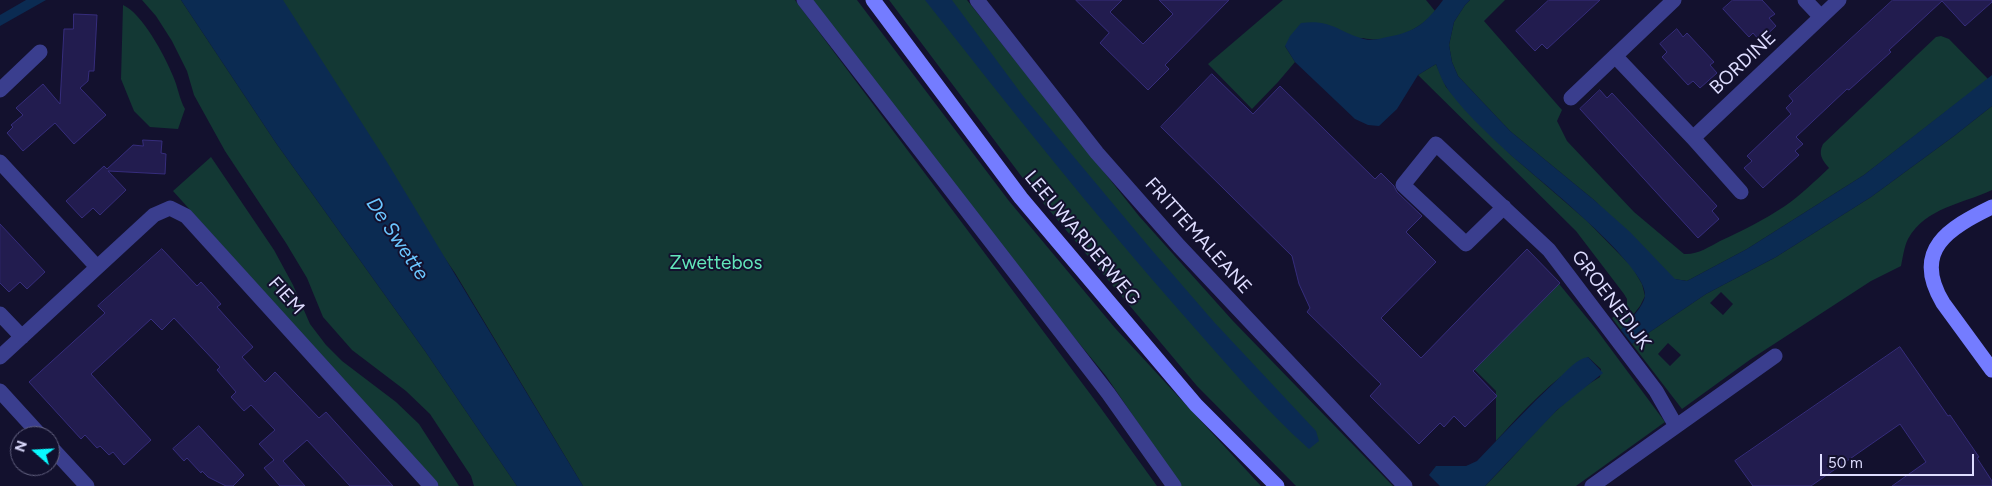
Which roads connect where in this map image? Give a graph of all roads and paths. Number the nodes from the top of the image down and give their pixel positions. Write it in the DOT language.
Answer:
graph roads {
  1 [pos="804,0"];
  2 [pos="873,0"];
  3 [pos="977,0"];
  4 [pos="1674,0"];
  5 [pos="1805,0"];
  6 [pos="1839,0"];
  7 [pos="1821,17"];
  8 [pos="40,52"];
  9 [pos="1616,56"];
  10 [pos="0,90"];
  11 [pos="1571,98"];
  12 [pos="1693,138"];
  13 [pos="0,162"];
  14 [pos="1741,192"];
  15 [pos="1992,207"];
  16 [pos="1504,208"];
  17 [pos="97,267"];
  18 [pos="0,314"];
  19 [pos="22,337"];
  20 [pos="1775,356"];
  21 [pos="0,358"];
  22 [pos="1992,370"];
  23 [pos="0,391"];
  24 [pos="32,426"];
  25 [pos="1676,426"];
  26 [pos="60,457"];
  27 [pos="87,486"];
  28 [pos="431,486"];
  29 [pos="1174,486"];
  30 [pos="1277,486"];
  31 [pos="1405,486"];
  32 [pos="1592,486"];
  1 -- 29 [label="street"];
  2 -- 30 [label="main road, LEEUWARDERWEG"];
  3 -- 31 [label="street, FRITTEMALEANE"];
  4 -- 9 [label="street"];
  5 -- 7 [label="street"];
  6 -- 7 [label="street, BORDINE"];
  7 -- 12 [label="street, BORDINE"];
  8 -- 10 [label="street"];
  9 -- 11 [label="street"];
  9 -- 12 [label="street"];
  12 -- 14 [label="street"];
  13 -- 17 [label="street"];
  15 -- 22 [label="main road"];
  16 -- 16 [label="street, GROENEDIJK"];
  16 -- 25 [label="street, GROENEDIJK"];
  17 -- 19 [label="street, FIEM"];
  17 -- 28 [label="street, FIEM"];
  18 -- 19 [label="street"];
  19 -- 21 [label="street, FIEM"];
  20 -- 25 [label="street"];
  23 -- 24 [label="street"];
  25 -- 32 [label="street"];
  26 -- 27 [label="street"];
}
